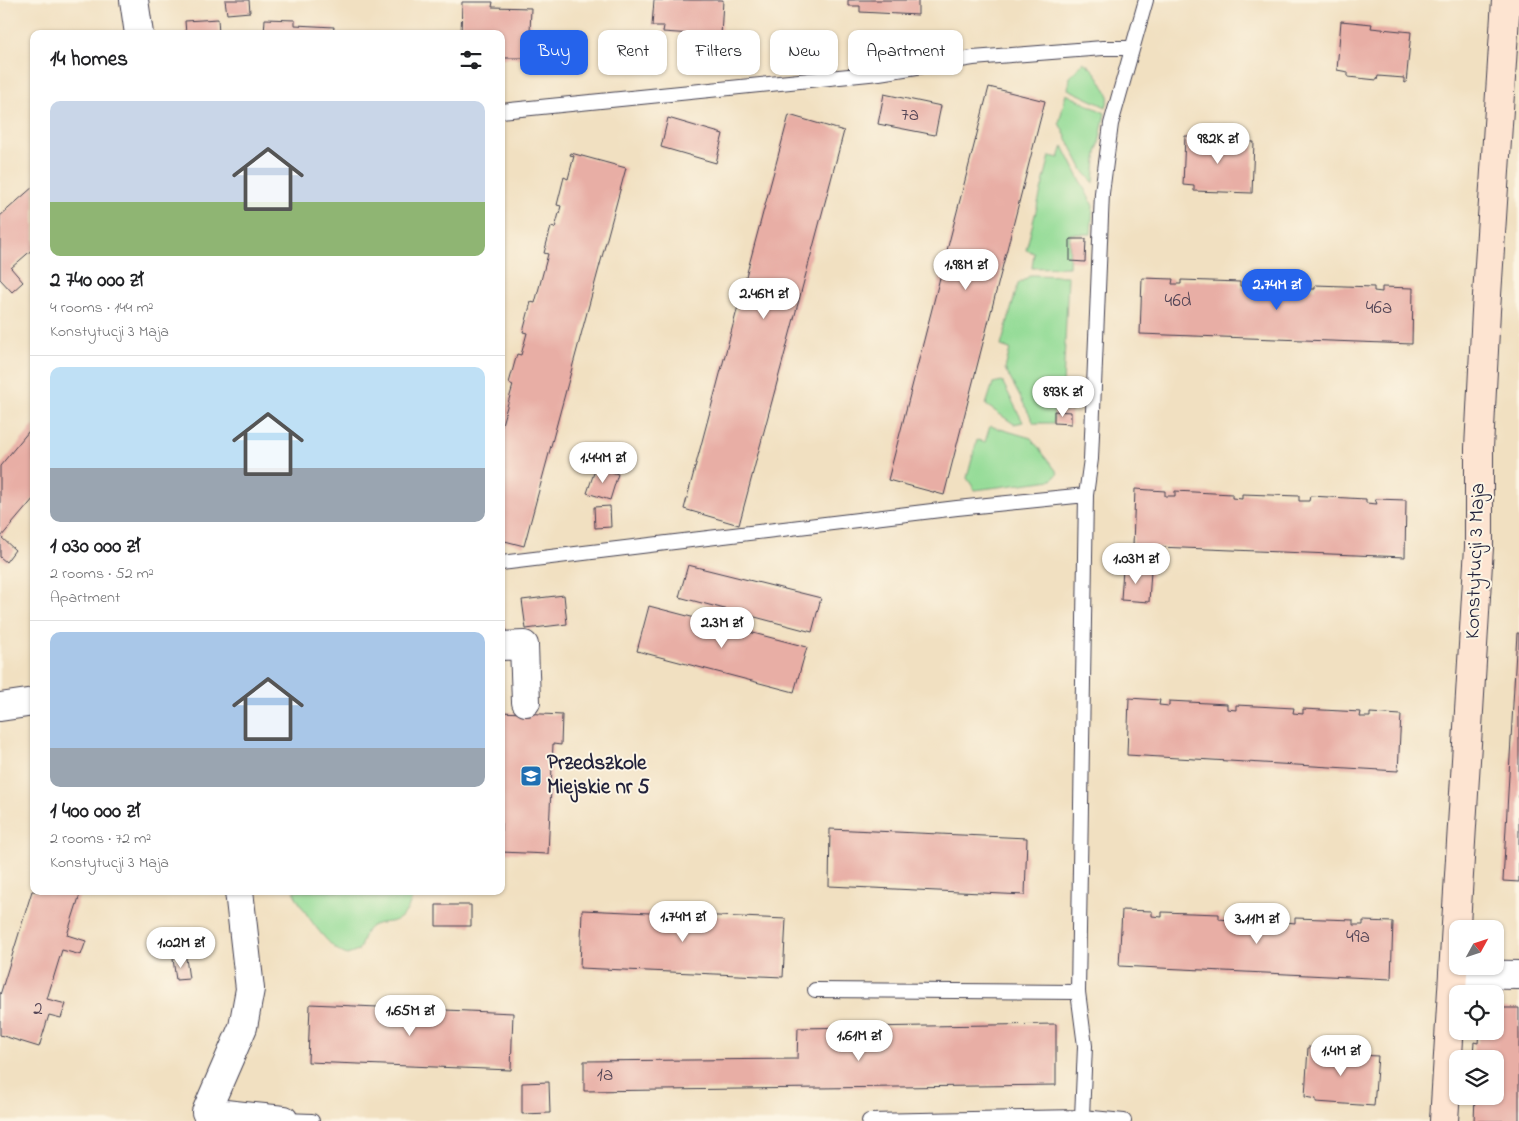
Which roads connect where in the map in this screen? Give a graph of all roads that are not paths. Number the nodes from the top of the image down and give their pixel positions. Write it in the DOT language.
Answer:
graph roads {
  1 [pos="134,0"];
  2 [pos="1146,0"];
  3 [pos="1506,0"];
  4 [pos="138,30"];
  5 [pos="1132,48"];
  6 [pos="505,111"];
  7 [pos="1086,495"];
  8 [pos="505,563"];
  9 [pos="505,646"];
  10 [pos="526,702"];
  11 [pos="30,703"];
  12 [pos="0,707"];
  13 [pos="239,895"];
  14 [pos="1456,920"];
  15 [pos="1453,975"];
  16 [pos="1504,975"];
  17 [pos="1519,975"];
  18 [pos="815,990"];
  19 [pos="1078,992"];
  20 [pos="201,1117"];
  21 [pos="1082,1117"];
  22 [pos="284,1120"];
  23 [pos="312,1121"];
  24 [pos="869,1121"];
  25 [pos="1124,1121"];
  26 [pos="1444,1121"];
  1 -- 4 [label="street"];
  2 -- 5 [label="lane"];
  3 -- 14 [label="street, Konstytucji 3 Maja"];
  5 -- 6 [label="lane"];
  5 -- 7 [label="lane"];
  7 -- 8 [label="lane"];
  7 -- 19 [label="lane"];
  9 -- 10 [label="street"];
  11 -- 12 [label="street"];
  13 -- 20 [label="street"];
  15 -- 26 [label="street, Konstytucji 3 Maja"];
  16 -- 17 [label="street"];
  18 -- 19 [label="lane"];
  19 -- 21 [label="lane"];
  20 -- 22 [label="street"];
  21 -- 24 [label="lane"];
  21 -- 25 [label="lane"];
  22 -- 23 [label="lane"];
}
